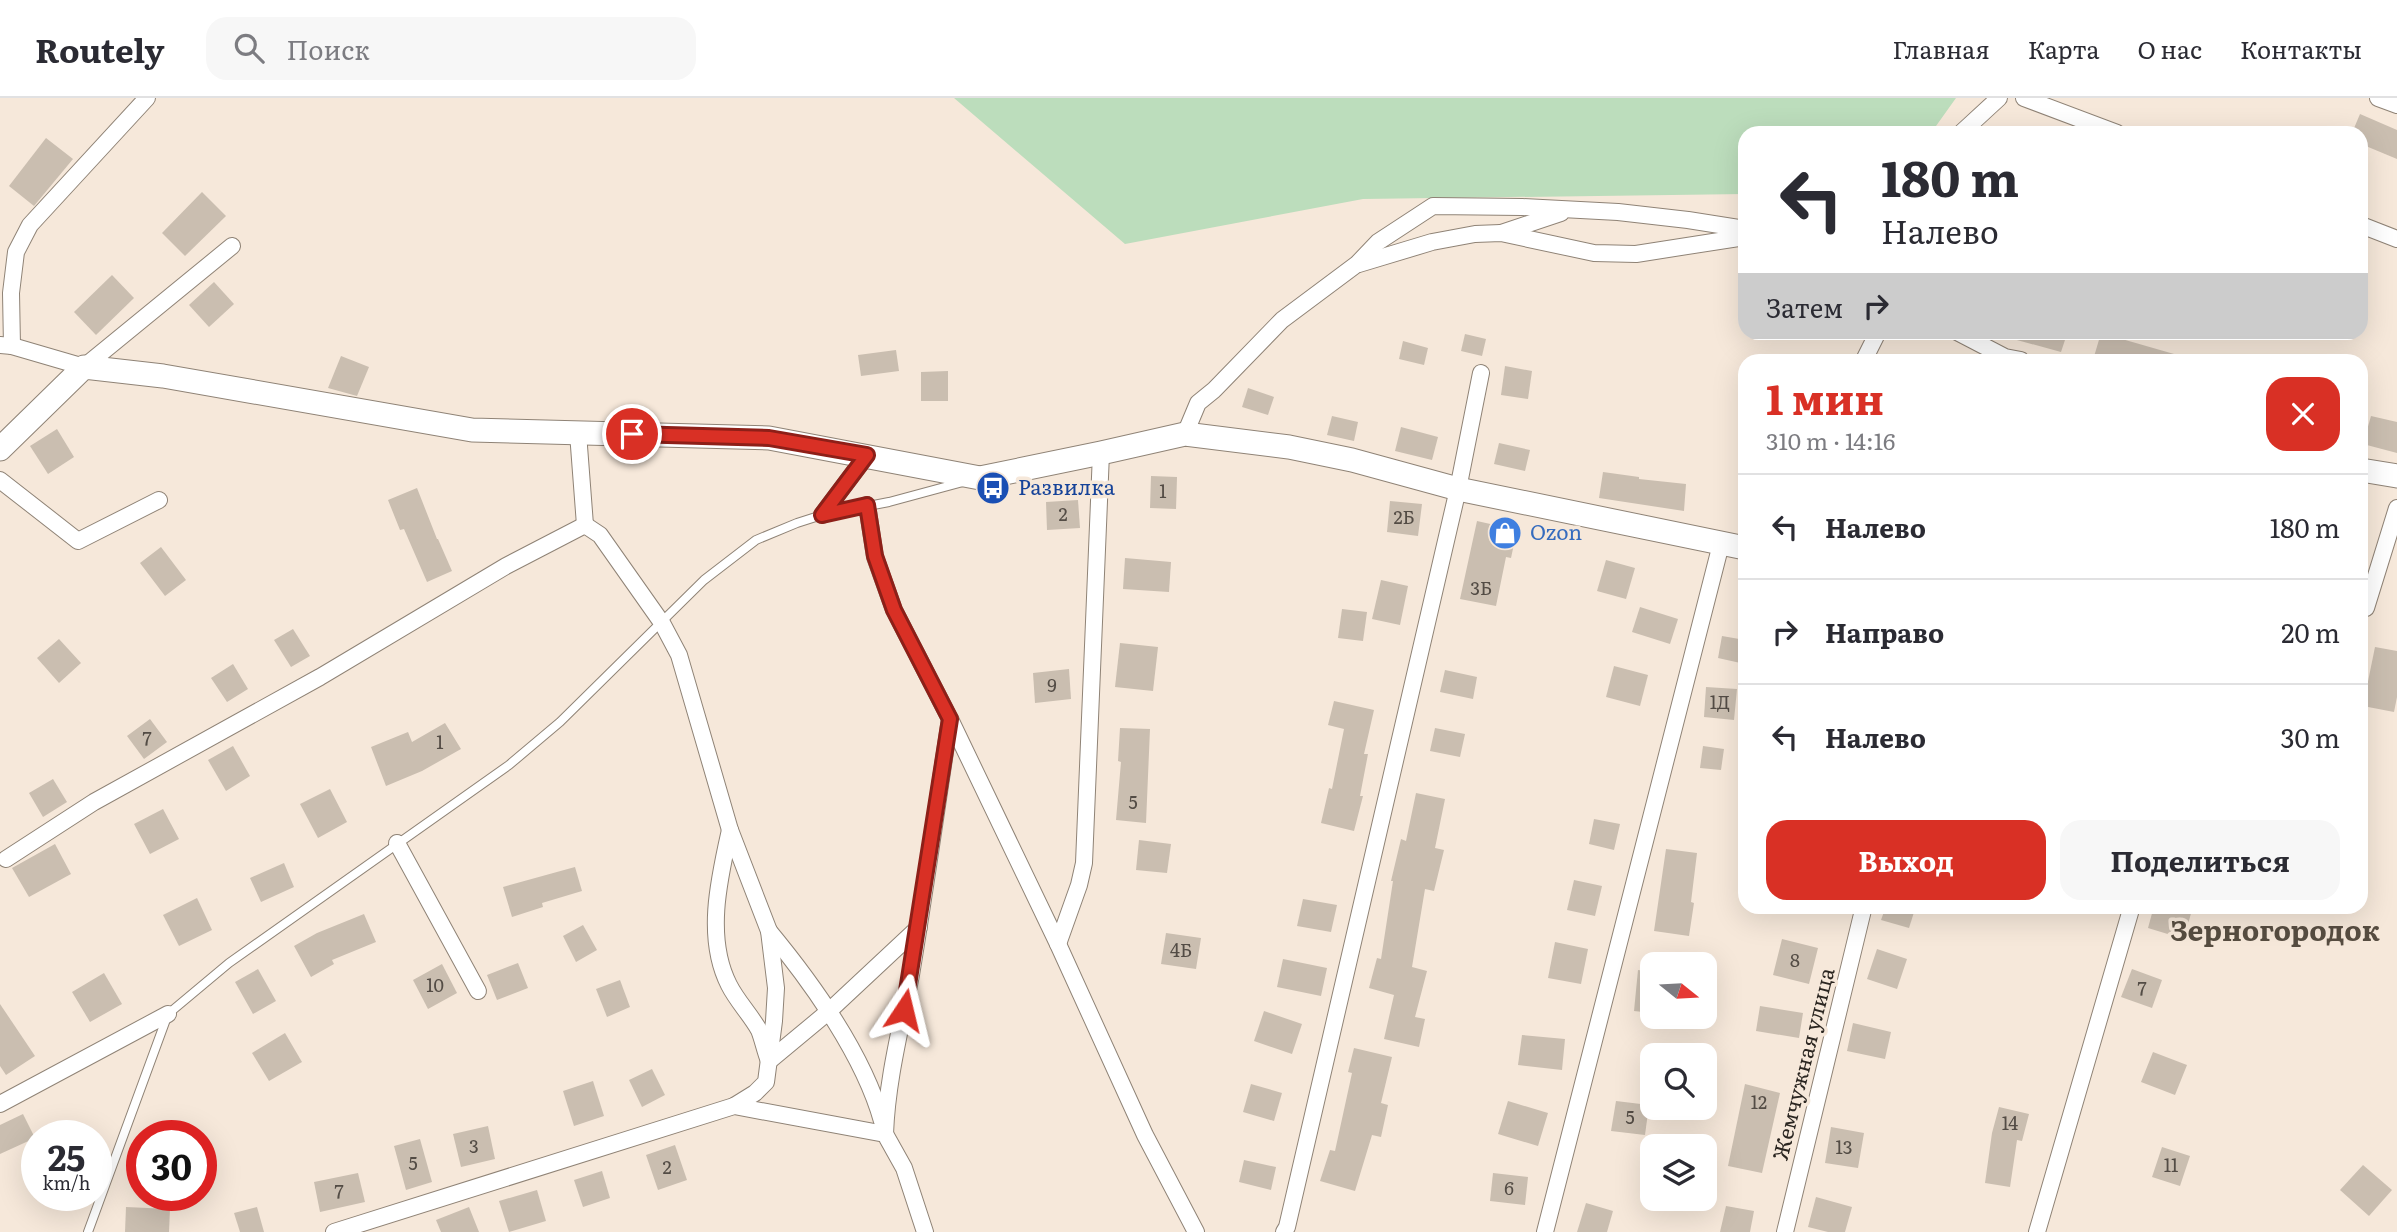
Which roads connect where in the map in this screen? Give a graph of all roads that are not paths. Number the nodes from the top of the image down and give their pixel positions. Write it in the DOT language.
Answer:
graph roads {
  1 [pos="147,98"];
  2 [pos="1999,98"];
  3 [pos="2024,98"];
  4 [pos="2378,98"];
  5 [pos="2397,105"];
  6 [pos="1969,126"];
  7 [pos="2098,126"];
  8 [pos="1570,210"];
  9 [pos="1738,228"];
  10 [pos="2368,228"];
  11 [pos="1501,233"];
  12 [pos="1738,238"];
  13 [pos="2397,239"];
  14 [pos="232,246"];
  15 [pos="1357,264"];
  16 [pos="1973,340"];
  17 [pos="6,346"];
  18 [pos="2001,354"];
  19 [pos="84,366"];
  20 [pos="1481,373"];
  21 [pos="578,433"];
  22 [pos="1185,434"];
  23 [pos="0,449"];
  24 [pos="1101,453"];
  25 [pos="867,455"];
  26 [pos="2368,471"];
  27 [pos="2397,476"];
  28 [pos="980,478"];
  29 [pos="0,480"];
  30 [pos="1458,489"];
  31 [pos="159,500"];
  32 [pos="867,505"];
  33 [pos="2397,508"];
  34 [pos="822,515"];
  35 [pos="585,525"];
  36 [pos="1721,544"];
  37 [pos="1738,547"];
  38 [pos="2368,602"];
  39 [pos="662,623"];
  40 [pos="950,719"];
  41 [pos="730,830"];
  42 [pos="397,843"];
  43 [pos="6,859"];
  44 [pos="1862,914"];
  45 [pos="2130,914"];
  46 [pos="919,927"];
  47 [pos="769,932"];
  48 [pos="1058,944"];
  49 [pos="478,991"];
  50 [pos="828,1012"];
  51 [pos="168,1014"];
  52 [pos="769,1061"];
  53 [pos="0,1104"];
  54 [pos="734,1106"];
  55 [pos="885,1134"];
  56 [pos="916,1207"];
  57 [pos="88,1232"];
  58 [pos="334,1232"];
  59 [pos="912,1232"];
  60 [pos="925,1232"];
  61 [pos="1196,1232"];
  62 [pos="1284,1232"];
  63 [pos="1545,1232"];
  64 [pos="1785,1232"];
  65 [pos="2038,1232"];
  1 -- 17 [label="street"];
  2 -- 6 [label="street"];
  3 -- 7 [label="street"];
  4 -- 5 [label="street"];
  8 -- 9 [label="street"];
  8 -- 11 [label="street"];
  8 -- 15 [label="street"];
  10 -- 13 [label="street"];
  11 -- 12 [label="street"];
  11 -- 15 [label="street"];
  14 -- 19 [label="street"];
  15 -- 22 [label="street"];
  16 -- 18 [label="street"];
  17 -- 19 [label="street"];
  19 -- 21 [label="street"];
  19 -- 23 [label="street"];
  20 -- 30 [label="street"];
  21 -- 25 [label="street"];
  21 -- 35 [label="street"];
  22 -- 24 [label="street"];
  22 -- 30 [label="street"];
  24 -- 28 [label="street"];
  24 -- 48 [label="street"];
  25 -- 28 [label="street"];
  25 -- 34 [label="street"];
  26 -- 27 [label="street"];
  28 -- 32 [label="lane"];
  29 -- 31 [label="street"];
  30 -- 36 [label="street"];
  30 -- 62 [label="street"];
  32 -- 34 [label="lane"];
  32 -- 40 [label="street"];
  33 -- 38 [label="street"];
  34 -- 39 [label="lane"];
  35 -- 39 [label="street"];
  35 -- 43 [label="street"];
  36 -- 37 [label="street"];
  36 -- 63 [label="street"];
  39 -- 41 [label="street"];
  39 -- 42 [label="lane"];
  40 -- 46 [label="street"];
  40 -- 48 [label="street"];
  41 -- 47 [label="street"];
  41 -- 52 [label="street"];
  42 -- 49 [label="street"];
  42 -- 51 [label="lane"];
  44 -- 64 [label="street, Жемчужная улица"];
  45 -- 65 [label="street"];
  46 -- 50 [label="street"];
  46 -- 55 [label="street"];
  47 -- 50 [label="street"];
  47 -- 52 [label="street"];
  48 -- 61 [label="street"];
  50 -- 52 [label="street"];
  50 -- 55 [label="street"];
  51 -- 53 [label="street"];
  51 -- 57 [label="lane"];
  52 -- 54 [label="street"];
  54 -- 55 [label="street"];
  54 -- 58 [label="street"];
  55 -- 56 [label="street"];
  56 -- 59 [label="street"];
  56 -- 60 [label="street"];
}
